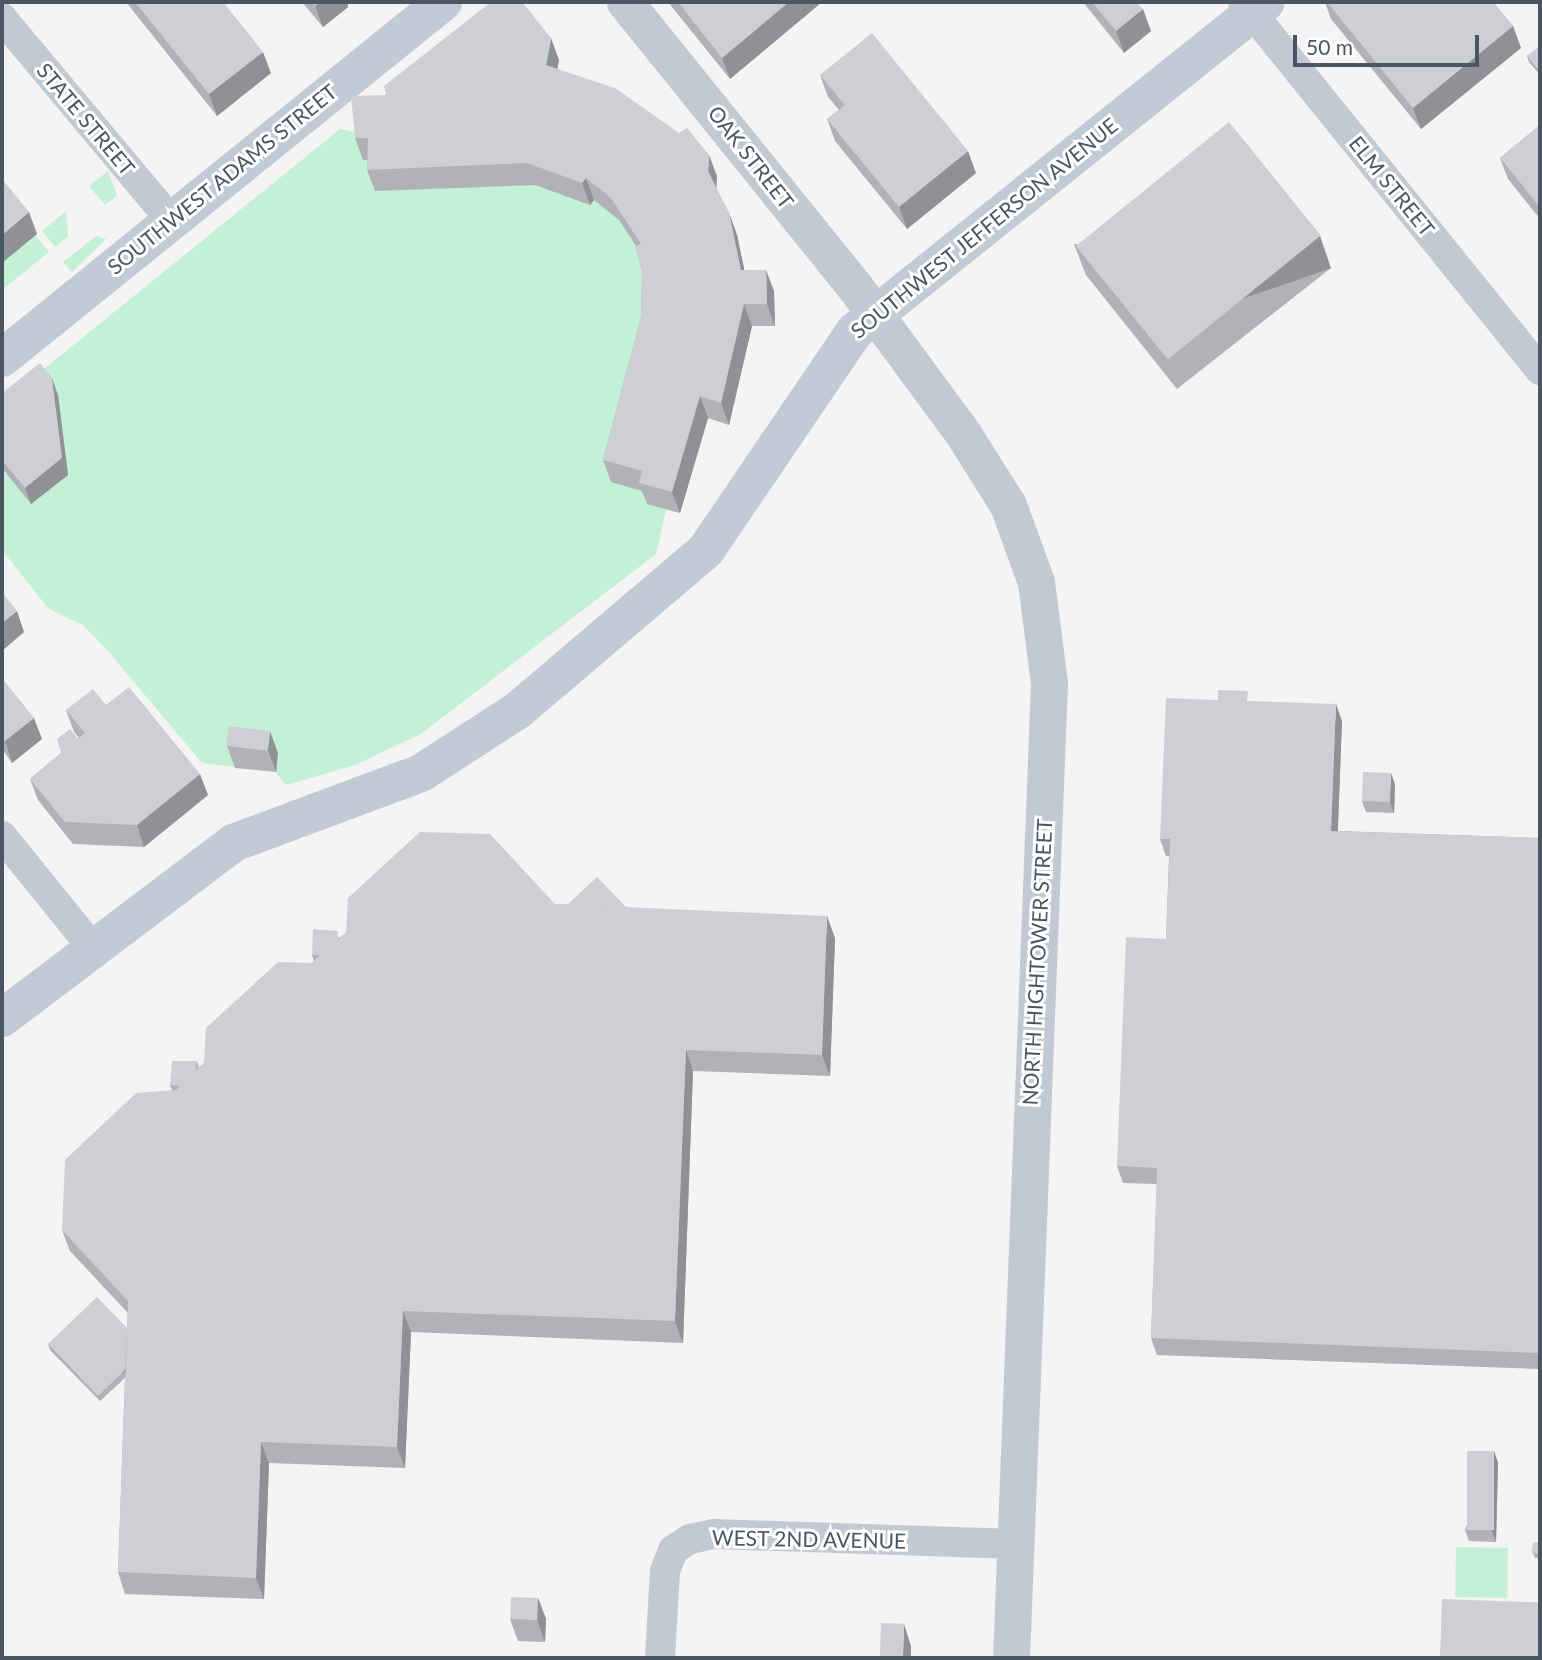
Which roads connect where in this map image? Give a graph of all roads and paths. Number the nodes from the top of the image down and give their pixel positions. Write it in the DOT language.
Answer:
graph roads {
  1 [pos="443,2"];
  2 [pos="625,2"];
  3 [pos="1254,5"];
  4 [pos="2,18"];
  5 [pos="171,220"];
  6 [pos="876,314"];
  7 [pos="2,358"];
  8 [pos="1540,370"];
  9 [pos="2,836"];
  10 [pos="92,947"];
  11 [pos="2,1018"];
  12 [pos="1016,1544"];
  13 [pos="660,1658"];
  14 [pos="1011,1658"];
  1 -- 5 [label="main road, SOUTHWEST ADAMS STREET"];
  2 -- 6 [label="street, OAK STREET"];
  3 -- 6 [label="main road, SOUTHWEST JEFFERSON AVENUE"];
  3 -- 8 [label="street, ELM STREET"];
  4 -- 5 [label="street, STATE STREET"];
  5 -- 7 [label="main road, SOUTHWEST ADAMS STREET"];
  6 -- 10 [label="main road, SOUTHWEST JEFFERSON AVENUE"];
  6 -- 12 [label="street, NORTH HIGHTOWER STREET"];
  9 -- 10 [label="street"];
  10 -- 11 [label="main road, SOUTHWEST JEFFERSON AVENUE"];
  12 -- 13 [label="street, WEST 2ND AVENUE"];
  12 -- 14 [label="street, NORTH HIGHTOWER STREET"];
}
